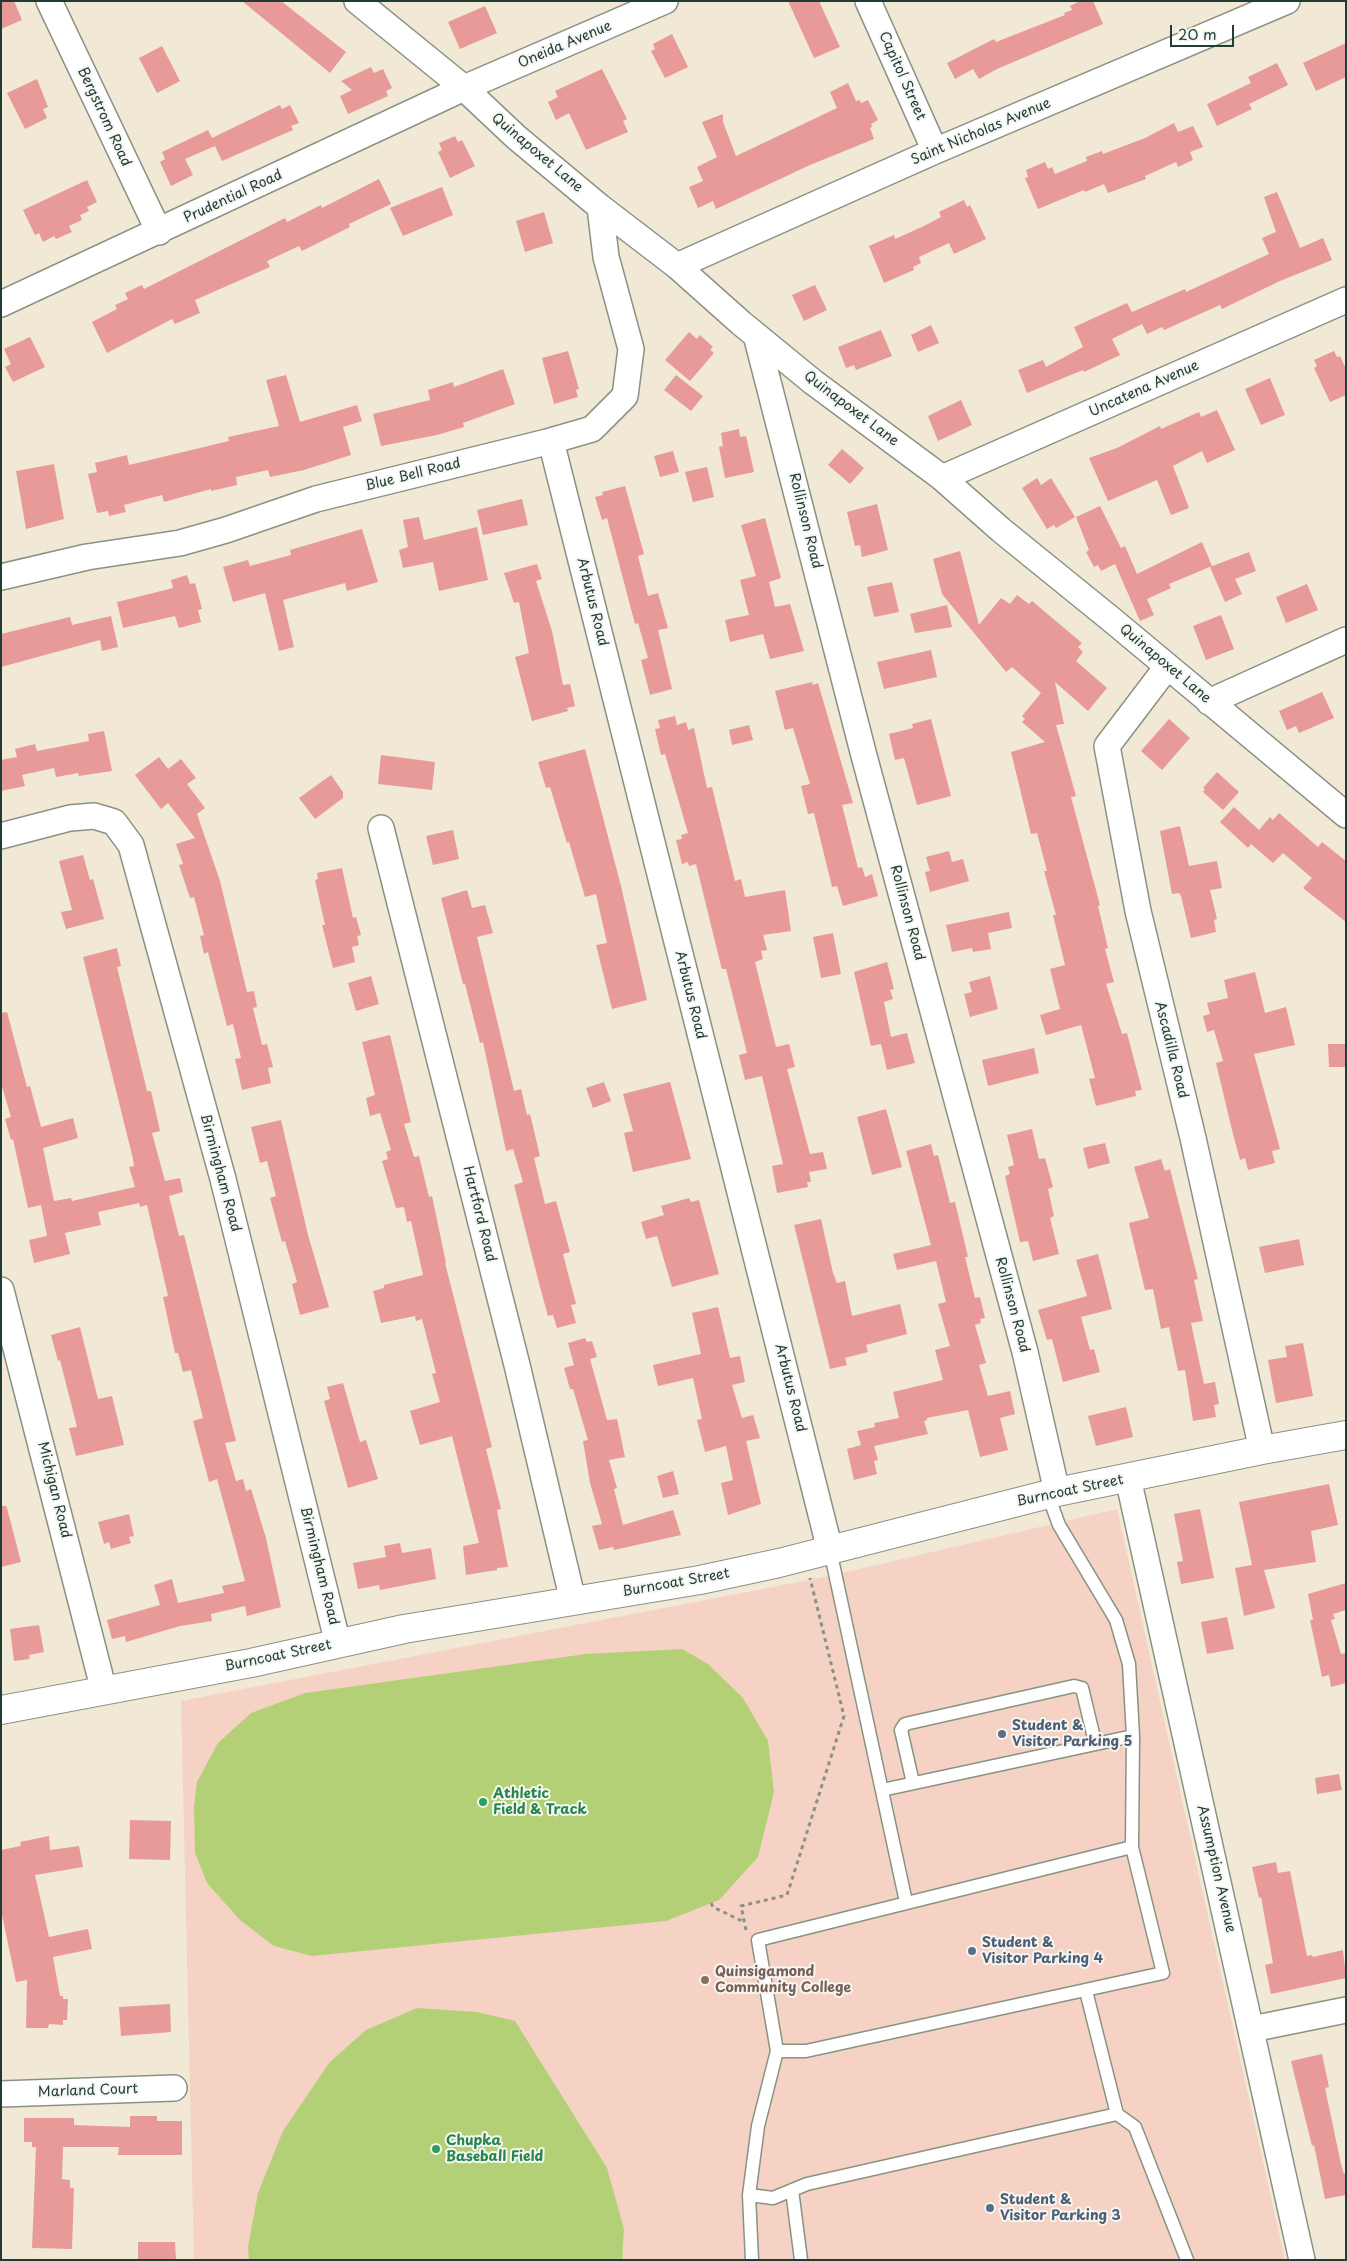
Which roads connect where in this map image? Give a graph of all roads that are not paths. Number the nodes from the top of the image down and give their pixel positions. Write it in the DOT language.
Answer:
graph roads {
  1 [pos="49,1"];
  2 [pos="357,1"];
  3 [pos="665,1"];
  4 [pos="868,1"];
  5 [pos="1287,1"];
  6 [pos="464,88"];
  7 [pos="936,151"];
  8 [pos="600,207"];
  9 [pos="159,232"];
  10 [pos="678,266"];
  11 [pos="1346,300"];
  12 [pos="1,304"];
  13 [pos="756,335"];
  14 [pos="552,441"];
  15 [pos="942,478"];
  16 [pos="1,577"];
  17 [pos="1346,640"];
  18 [pos="1166,667"];
  19 [pos="1209,702"];
  20 [pos="1346,815"];
  21 [pos="382,828"];
  22 [pos="1,836"];
  23 [pos="1,1290"];
  24 [pos="1346,1435"];
  25 [pos="1262,1450"];
  26 [pos="1128,1478"];
  27 [pos="1052,1493"];
  28 [pos="830,1550"];
  29 [pos="573,1601"];
  30 [pos="338,1644"];
  31 [pos="104,1691"];
  32 [pos="1,1710"];
  33 [pos="1134,1736"];
  34 [pos="1095,1742"];
  35 [pos="913,1783"];
  36 [pos="882,1790"];
  37 [pos="1132,1847"];
  38 [pos="906,1902"];
  39 [pos="1086,1991"];
  40 [pos="1346,2010"];
  41 [pos="1252,2029"];
  42 [pos="777,2052"];
  43 [pos="174,2088"];
  44 [pos="1,2094"];
  45 [pos="1117,2114"];
  46 [pos="792,2190"];
  47 [pos="749,2196"];
  48 [pos="752,2260"];
  49 [pos="801,2260"];
  50 [pos="1187,2260"];
  51 [pos="1302,2260"];
  1 -- 9 [label="street, Bergstrom Road"];
  2 -- 6 [label="street, Quinapoxet Lane"];
  3 -- 6 [label="street, Oneida Avenue"];
  4 -- 7 [label="street, Capitol Street"];
  5 -- 7 [label="street, Saint Nicholas Avenue"];
  6 -- 8 [label="street, Quinapoxet Lane"];
  6 -- 9 [label="street, Prudential Road"];
  7 -- 10 [label="street, Saint Nicholas Avenue"];
  8 -- 10 [label="street, Quinapoxet Lane"];
  8 -- 14 [label="street, Blue Bell Road"];
  9 -- 12 [label="street, Prudential Road"];
  10 -- 13 [label="street, Quinapoxet Lane"];
  11 -- 15 [label="street, Uncatena Avenue"];
  13 -- 15 [label="street, Quinapoxet Lane"];
  13 -- 27 [label="street, Rollinson Road"];
  14 -- 16 [label="street, Blue Bell Road"];
  14 -- 28 [label="street, Arbutus Road"];
  15 -- 18 [label="street, Quinapoxet Lane"];
  17 -- 19 [label="street"];
  18 -- 19 [label="street, Quinapoxet Lane"];
  18 -- 25 [label="street, Ascadilla Road"];
  19 -- 20 [label="street, Quinapoxet Lane"];
  21 -- 29 [label="street, Hartford Road"];
  22 -- 30 [label="street, Birmingham Road"];
  23 -- 31 [label="street, Michigan Road"];
  24 -- 25 [label="main road, Burncoat Street"];
  25 -- 26 [label="main road, Burncoat Street"];
  26 -- 27 [label="main road, Burncoat Street"];
  26 -- 41 [label="street, Assumption Avenue"];
  27 -- 28 [label="main road, Burncoat Street"];
  27 -- 33 [label="lane"];
  28 -- 29 [label="main road, Burncoat Street"];
  28 -- 36 [label="lane"];
  29 -- 30 [label="main road, Burncoat Street"];
  30 -- 31 [label="main road, Burncoat Street"];
  31 -- 32 [label="main road, Burncoat Street"];
  33 -- 34 [label="lane"];
  33 -- 37 [label="lane"];
  34 -- 35 [label="lane"];
  34 -- 35 [label="lane"];
  35 -- 36 [label="lane"];
  36 -- 38 [label="lane"];
  37 -- 38 [label="lane"];
  37 -- 39 [label="lane"];
  38 -- 42 [label="lane"];
  39 -- 42 [label="lane"];
  39 -- 45 [label="lane"];
  40 -- 41 [label="street"];
  41 -- 51 [label="street, Assumption Avenue"];
  42 -- 47 [label="lane"];
  43 -- 44 [label="street, Marland Court"];
  45 -- 46 [label="lane"];
  45 -- 50 [label="lane"];
  46 -- 47 [label="lane"];
  46 -- 49 [label="lane"];
  47 -- 48 [label="lane"];
}
